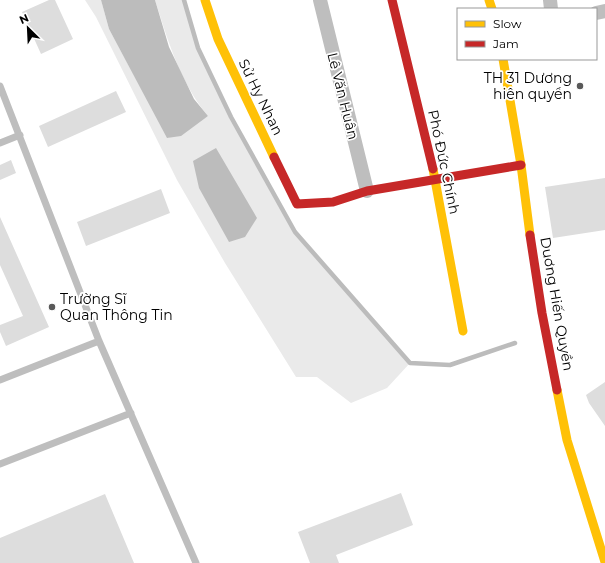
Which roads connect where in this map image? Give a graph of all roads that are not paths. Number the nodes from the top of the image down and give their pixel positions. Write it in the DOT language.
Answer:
graph roads {
  1 [pos="205,0"];
  2 [pos="320,0"];
  3 [pos="392,0"];
  4 [pos="503,60"];
  5 [pos="0,86"];
  6 [pos="20,135"];
  7 [pos="0,143"];
  8 [pos="521,165"];
  9 [pos="436,181"];
  10 [pos="367,191"];
  11 [pos="463,331"];
  12 [pos="100,341"];
  13 [pos="0,380"];
  14 [pos="131,413"];
  15 [pos="0,464"];
  16 [pos="603,552"];
  17 [pos="605,562"];
  18 [pos="196,563"];
  1 -- 10 [label="street, Sử Hy Nhan"];
  2 -- 10 [label="street, Lê Văn Huân"];
  3 -- 9 [label="street, Phó Đức Chính"];
  4 -- 8 [label="street, Duơng Hiến Quyền"];
  5 -- 6 [label="lane"];
  6 -- 7 [label="lane"];
  6 -- 12 [label="lane"];
  8 -- 9 [label="street"];
  8 -- 16 [label="street, Duơng Hiến Quyền"];
  9 -- 10 [label="street"];
  9 -- 11 [label="street, Phó Đức Chính"];
  12 -- 13 [label="lane"];
  12 -- 14 [label="lane"];
  14 -- 15 [label="lane"];
  14 -- 18 [label="lane"];
  16 -- 17 [label="street, Duơng Hiến Quyền"];
}
